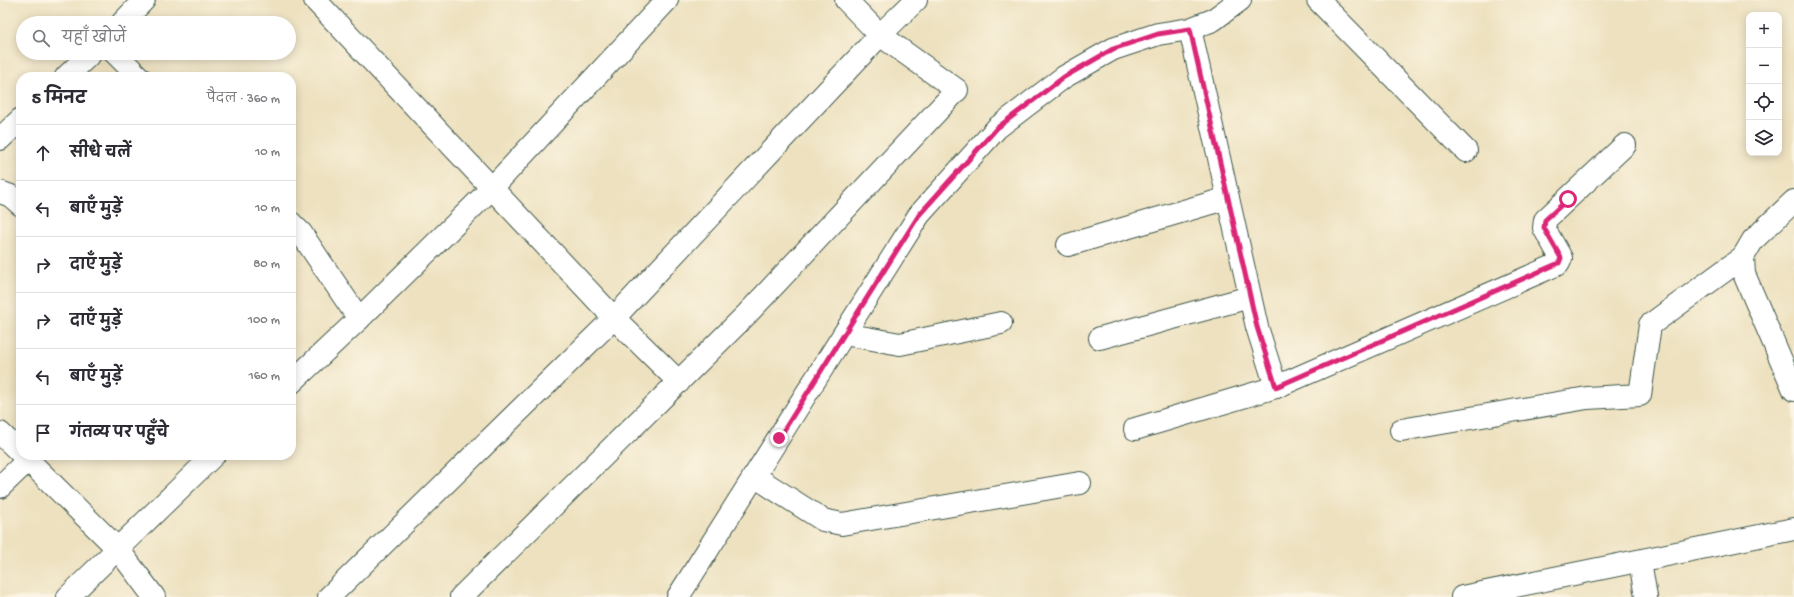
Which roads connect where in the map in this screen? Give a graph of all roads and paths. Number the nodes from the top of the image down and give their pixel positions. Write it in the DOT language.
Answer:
graph roads {
  1 [pos="144,0"];
  2 [pos="315,0"];
  3 [pos="667,0"];
  4 [pos="846,0"];
  5 [pos="916,0"];
  6 [pos="1240,0"];
  7 [pos="1318,0"];
  8 [pos="129,16"];
  9 [pos="1190,29"];
  10 [pos="880,35"];
  11 [pos="84,60"];
  12 [pos="122,60"];
  13 [pos="71,72"];
  14 [pos="134,72"];
  15 [pos="16,124"];
  16 [pos="0,139"];
  17 [pos="1625,146"];
  18 [pos="1466,152"];
  19 [pos="492,188"];
  20 [pos="0,192"];
  21 [pos="1228,198"];
  22 [pos="16,200"];
  23 [pos="1794,201"];
  24 [pos="296,228"];
  25 [pos="1068,245"];
  26 [pos="1743,257"];
  27 [pos="1250,297"];
  28 [pos="614,318"];
  29 [pos="359,319"];
  30 [pos="1001,323"];
  31 [pos="844,334"];
  32 [pos="1100,338"];
  33 [pos="296,378"];
  34 [pos="679,382"];
  35 [pos="1276,387"];
  36 [pos="1794,390"];
  37 [pos="1135,429"];
  38 [pos="1401,430"];
  39 [pos="0,433"];
  40 [pos="16,448"];
  41 [pos="21,460"];
  42 [pos="28,460"];
  43 [pos="209,460"];
  44 [pos="754,476"];
  45 [pos="1080,483"];
  46 [pos="0,487"];
  47 [pos="1794,529"];
  48 [pos="118,549"];
  49 [pos="1640,561"];
  50 [pos="68,597"];
  51 [pos="154,597"];
  52 [pos="329,597"];
  53 [pos="461,597"];
  54 [pos="678,597"];
  55 [pos="1462,597"];
  56 [pos="1646,597"];
  1 -- 8 [label="street"];
  2 -- 19 [label="street"];
  3 -- 19 [label="street"];
  4 -- 10 [label="street"];
  5 -- 10 [label="street"];
  6 -- 9 [label="street"];
  7 -- 18 [label="street"];
  9 -- 21 [label="street"];
  9 -- 31 [label="street"];
  10 -- 28 [label="street"];
  10 -- 34 [label="street"];
  11 -- 13 [label="street"];
  12 -- 14 [label="street"];
  15 -- 16 [label="street"];
  17 -- 35 [label="street"];
  19 -- 28 [label="street"];
  19 -- 29 [label="street"];
  20 -- 22 [label="street"];
  21 -- 25 [label="street"];
  21 -- 27 [label="street"];
  23 -- 26 [label="street"];
  24 -- 29 [label="street"];
  26 -- 36 [label="street"];
  26 -- 38 [label="street"];
  27 -- 32 [label="street"];
  27 -- 35 [label="street"];
  28 -- 34 [label="street"];
  28 -- 52 [label="street"];
  29 -- 33 [label="street"];
  30 -- 31 [label="street"];
  31 -- 44 [label="street"];
  34 -- 53 [label="street"];
  35 -- 37 [label="street"];
  39 -- 40 [label="street"];
  41 -- 46 [label="street"];
  42 -- 48 [label="street"];
  43 -- 48 [label="street"];
  44 -- 45 [label="street"];
  44 -- 54 [label="street"];
  47 -- 49 [label="street"];
  48 -- 50 [label="street"];
  48 -- 51 [label="street"];
  49 -- 55 [label="street"];
  49 -- 56 [label="street"];
}
